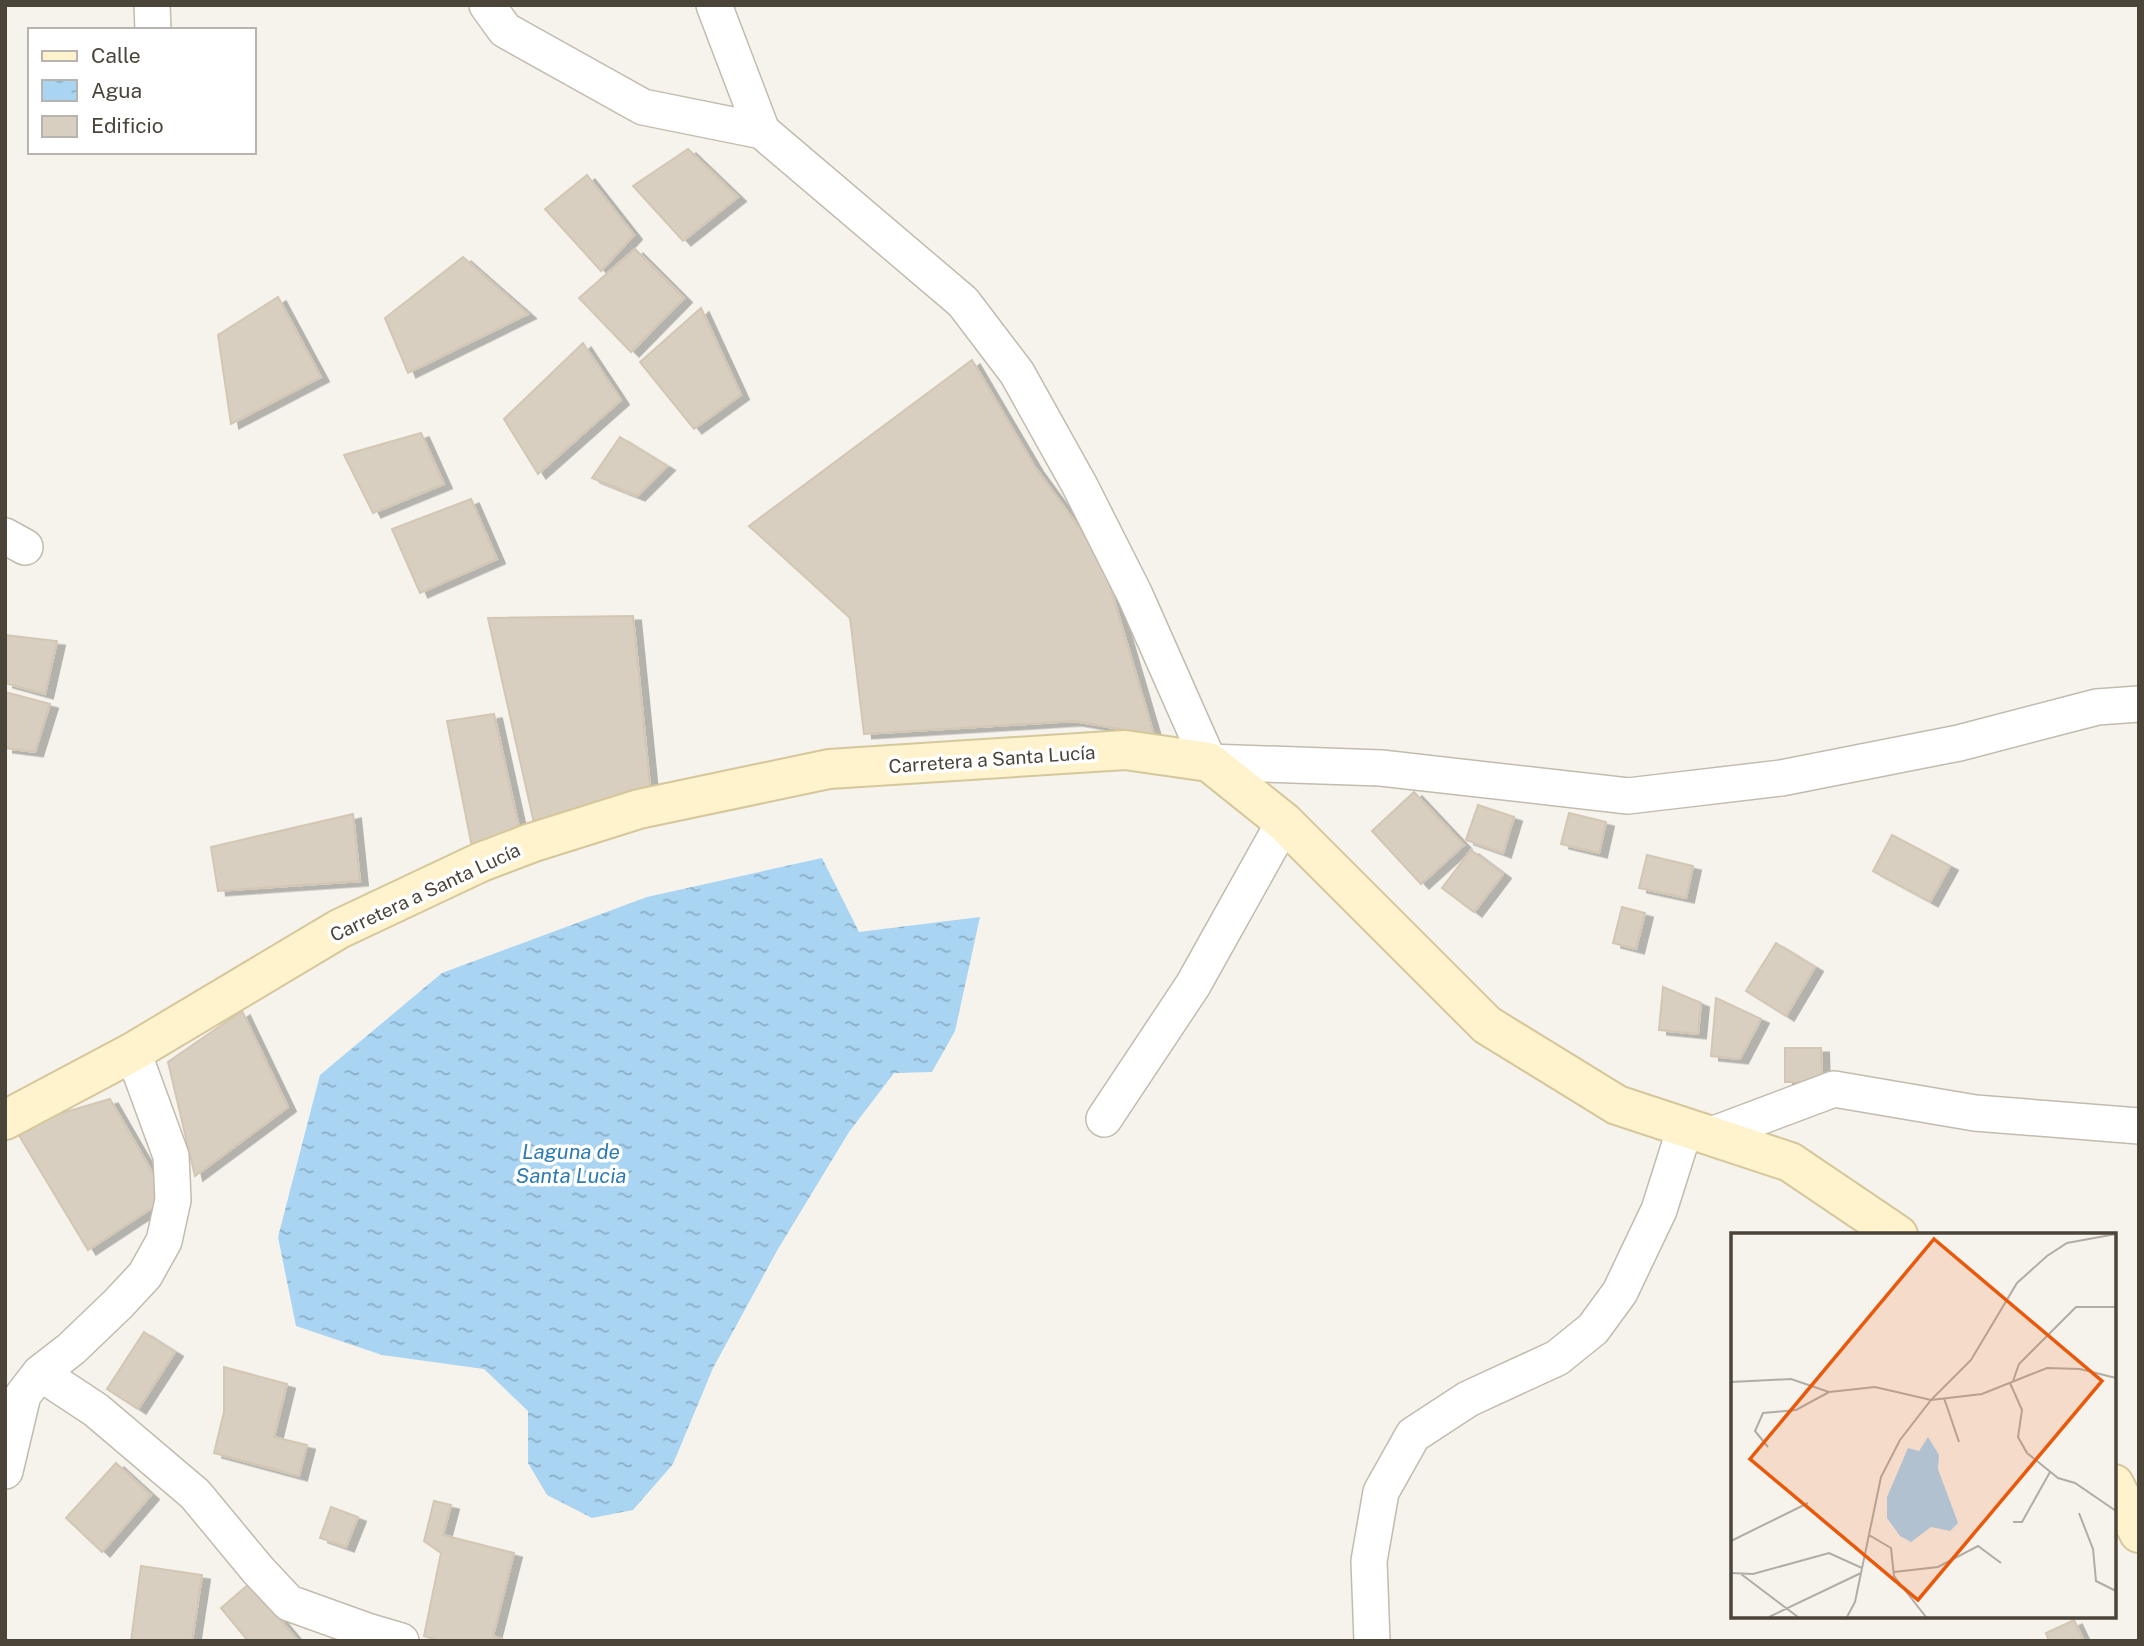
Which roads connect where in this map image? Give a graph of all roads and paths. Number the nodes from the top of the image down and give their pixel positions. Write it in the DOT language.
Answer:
graph roads {
  1 [pos="152,5"];
  2 [pos="487,5"];
  3 [pos="714,5"];
  4 [pos="153,28"];
  5 [pos="762,131"];
  6 [pos="2139,704"];
  7 [pos="1209,762"];
  8 [pos="1284,822"];
  9 [pos="133,1052"];
  10 [pos="1104,1119"];
  11 [pos="5,1120"];
  12 [pos="2139,1126"];
  13 [pos="1697,1132"];
  14 [pos="1895,1233"];
  15 [pos="40,1373"];
  16 [pos="5,1471"];
  17 [pos="2116,1488"];
  18 [pos="2139,1533"];
  19 [pos="401,1641"];
  20 [pos="1372,1641"];
  1 -- 4 [label="street"];
  2 -- 5 [label="street"];
  3 -- 5 [label="street"];
  5 -- 7 [label="street"];
  6 -- 7 [label="street"];
  7 -- 8 [label="main road"];
  7 -- 9 [label="main road, Carretera a Santa Lucía"];
  8 -- 10 [label="street"];
  8 -- 13 [label="main road"];
  9 -- 11 [label="main road, Carretera a Santa Lucía"];
  9 -- 15 [label="street"];
  12 -- 13 [label="street"];
  13 -- 14 [label="main road"];
  13 -- 20 [label="street"];
  15 -- 16 [label="street"];
  15 -- 19 [label="street"];
  17 -- 18 [label="main road"];
}
